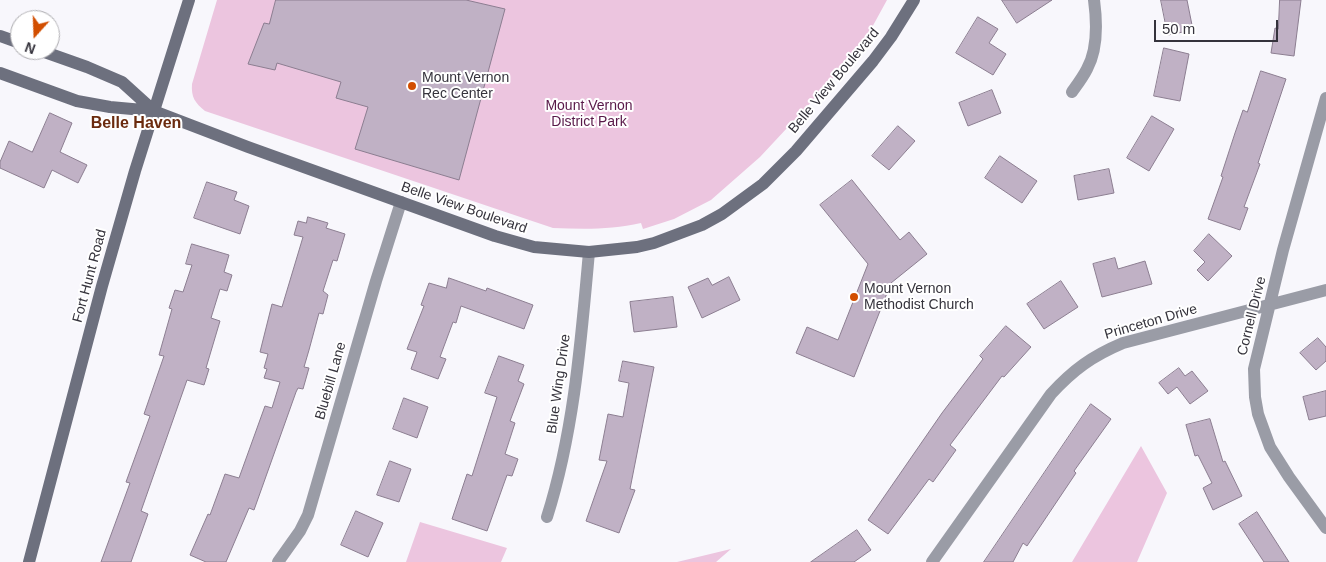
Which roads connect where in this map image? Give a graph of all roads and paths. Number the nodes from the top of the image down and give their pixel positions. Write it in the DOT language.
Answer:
graph roads {
  1 [pos="189,0"];
  2 [pos="914,0"];
  3 [pos="1094,0"];
  4 [pos="60,57"];
  5 [pos="0,73"];
  6 [pos="1072,92"];
  7 [pos="1326,98"];
  8 [pos="154,111"];
  9 [pos="401,202"];
  10 [pos="589,252"];
  11 [pos="1326,290"];
  12 [pos="1270,304"];
  13 [pos="547,517"];
  14 [pos="1326,528"];
  15 [pos="29,562"];
  16 [pos="278,562"];
  17 [pos="932,562"];
  1 -- 8 [label="main road, Fort Hunt Road"];
  2 -- 10 [label="main road, Belle View Boulevard"];
  3 -- 6 [label="street"];
  4 -- 8 [label="main road, Belle View Boulevard"];
  5 -- 8 [label="main road, Belle View Boulevard"];
  7 -- 12 [label="street, Cornell Drive"];
  8 -- 9 [label="main road, Belle View Boulevard"];
  8 -- 15 [label="main road, Fort Hunt Road"];
  9 -- 10 [label="main road, Belle View Boulevard"];
  9 -- 16 [label="street, Bluebill Lane"];
  10 -- 13 [label="street, Blue Wing Drive"];
  11 -- 12 [label="street, Princeton Drive"];
  12 -- 14 [label="street, Cornell Drive"];
  12 -- 17 [label="street, Princeton Drive"];
}
